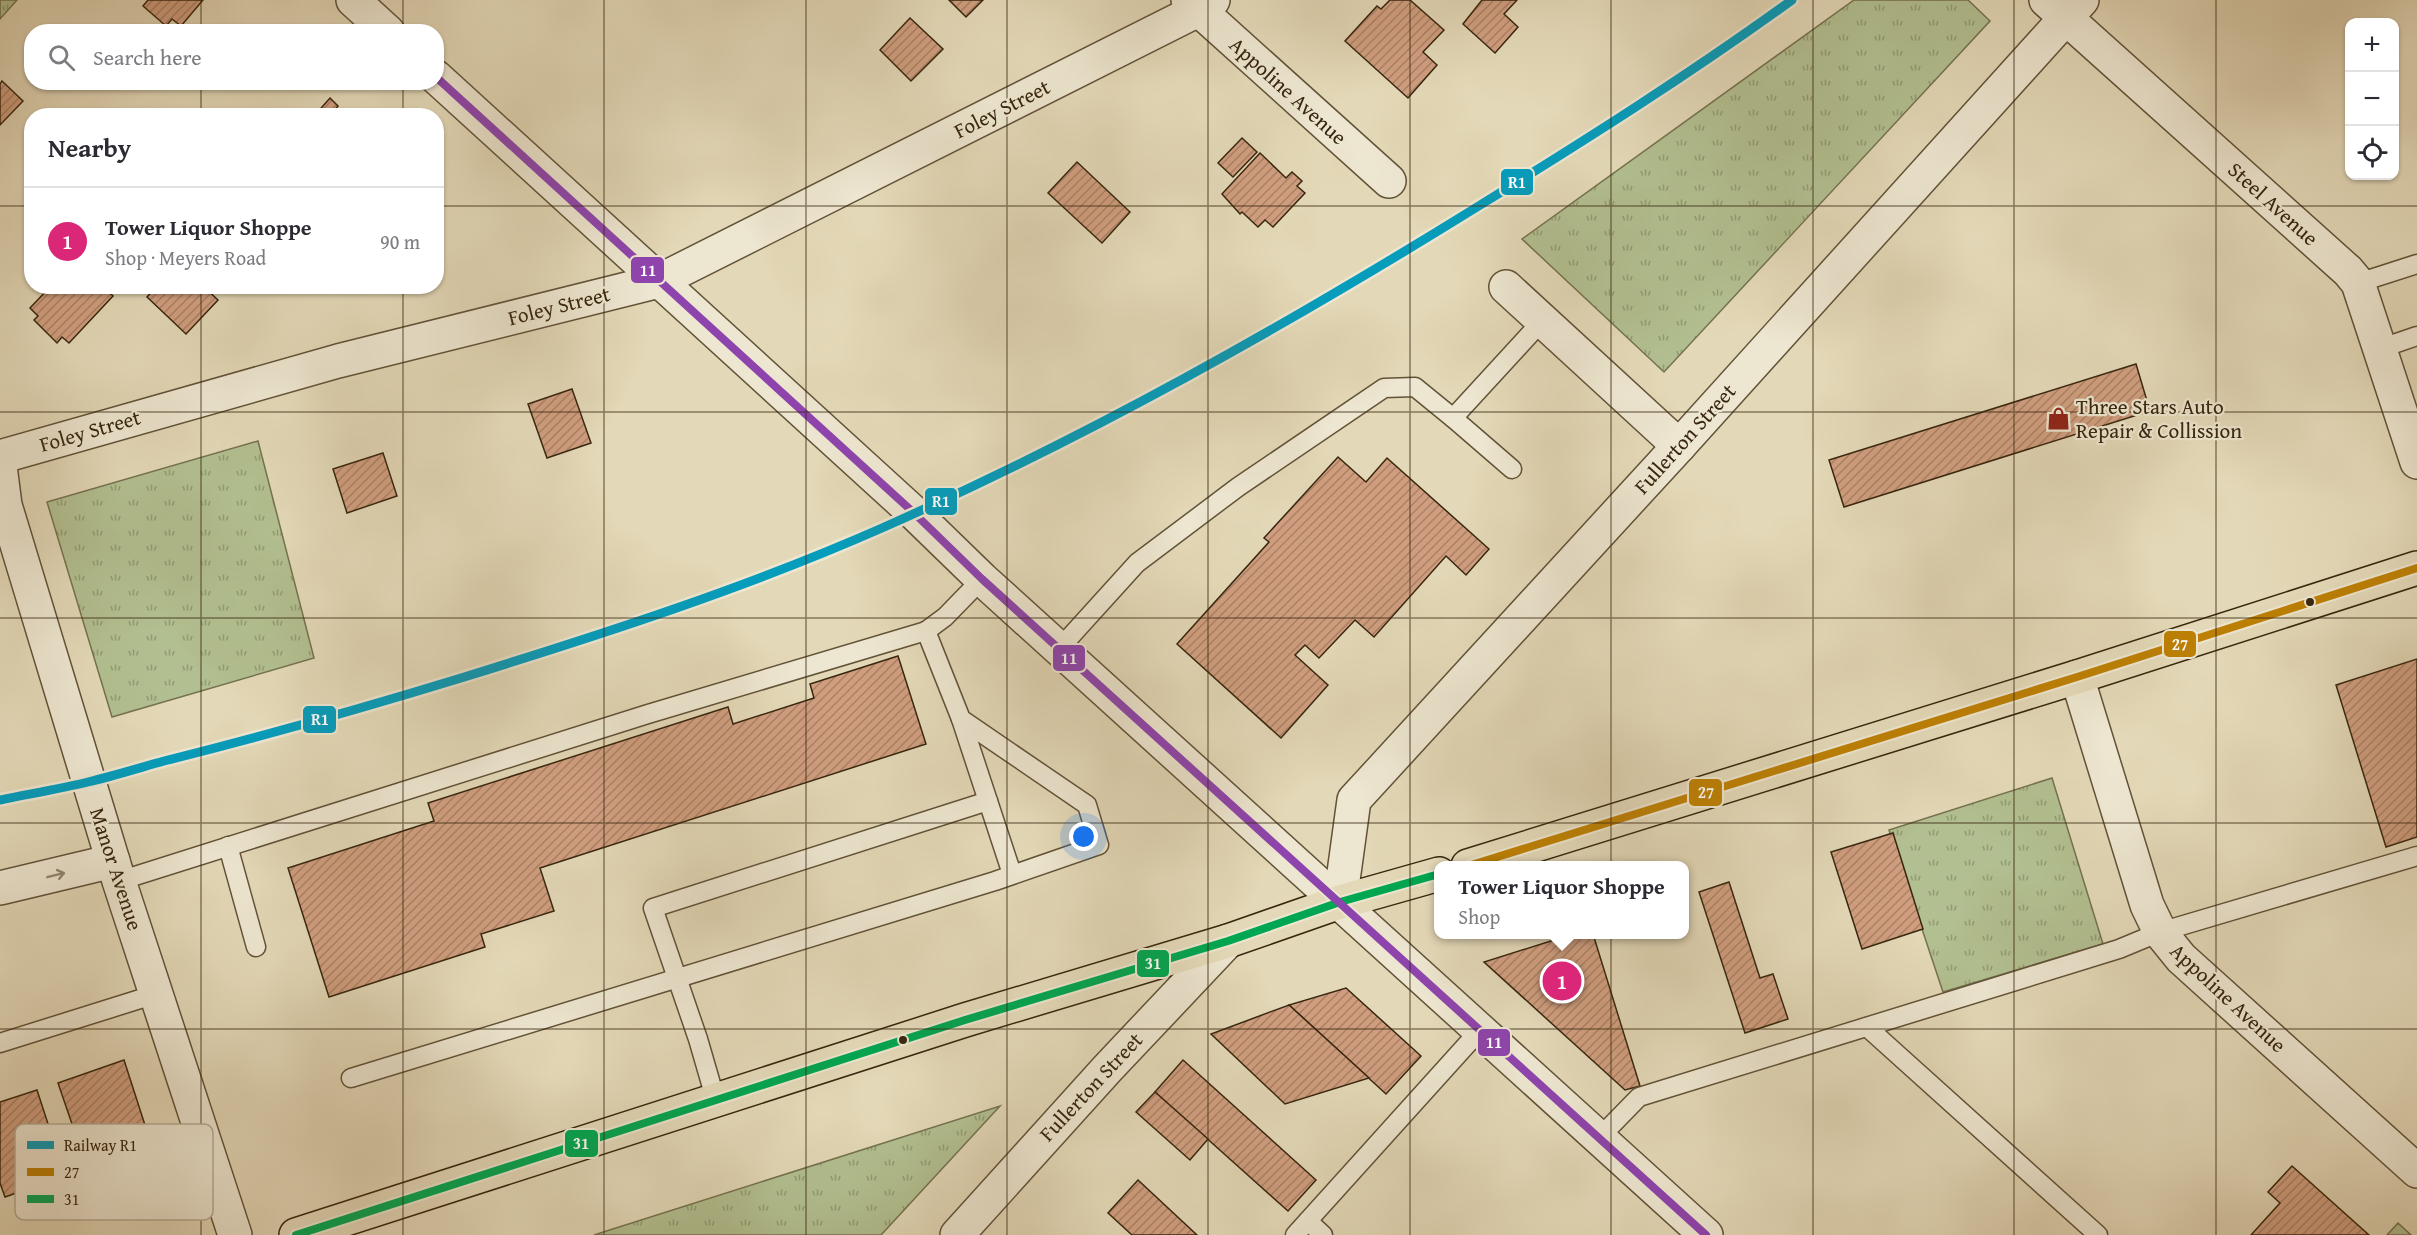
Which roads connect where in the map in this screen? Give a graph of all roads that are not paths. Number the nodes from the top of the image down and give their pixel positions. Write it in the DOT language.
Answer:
graph roads {
  1 [pos="353,0"];
  2 [pos="1200,3"];
  3 [pos="2065,6"];
  4 [pos="379,24"];
  5 [pos="444,84"];
  6 [pos="1389,181"];
  7 [pos="2417,264"];
  8 [pos="659,281"];
  9 [pos="2358,282"];
  10 [pos="1506,287"];
  11 [pos="1542,321"];
  12 [pos="2417,336"];
  13 [pos="2379,349"];
  14 [pos="1454,418"];
  15 [pos="1679,446"];
  16 [pos="2414,446"];
  17 [pos="0,457"];
  18 [pos="0,466"];
  19 [pos="1512,469"];
  20 [pos="2417,568"];
  21 [pos="982,579"];
  22 [pos="926,631"];
  23 [pos="1060,648"];
  24 [pos="2077,677"];
  25 [pos="961,718"];
  26 [pos="988,801"];
  27 [pos="228,846"];
  28 [pos="2417,856"];
  29 [pos="1484,861"];
  30 [pos="116,871"];
  31 [pos="1012,874"];
  32 [pos="1434,875"];
  33 [pos="0,888"];
  34 [pos="1340,902"];
  35 [pos="2160,932"];
  36 [pos="1228,941"];
  37 [pos="255,947"];
  38 [pos="677,979"];
  39 [pos="156,994"];
  40 [pos="1867,1027"];
  41 [pos="1480,1030"];
  42 [pos="0,1043"];
  43 [pos="351,1078"];
  44 [pos="716,1101"];
  45 [pos="199,1124"];
  46 [pos="1599,1137"];
  47 [pos="213,1168"];
  48 [pos="2417,1171"];
  49 [pos="1308,1221"];
  50 [pos="959,1234"];
  51 [pos="235,1235"];
  52 [pos="296,1235"];
  53 [pos="1295,1235"];
  54 [pos="1323,1235"];
  55 [pos="1706,1235"];
  56 [pos="2098,1235"];
  1 -- 4 [label="street"];
  2 -- 6 [label="street, Appoline Avenue"];
  2 -- 8 [label="street, Foley Street"];
  3 -- 9 [label="street, Steel Avenue"];
  3 -- 15 [label="street, Fullerton Street"];
  5 -- 8 [label="street"];
  7 -- 9 [label="lane"];
  8 -- 17 [label="street, Foley Street"];
  8 -- 21 [label="street"];
  9 -- 13 [label="street, Steel Avenue"];
  10 -- 11 [label="street"];
  11 -- 14 [label="lane"];
  11 -- 15 [label="street"];
  12 -- 13 [label="lane"];
  13 -- 16 [label="street, Steel Avenue"];
  14 -- 19 [label="lane"];
  14 -- 23 [label="lane"];
  15 -- 34 [label="street, Fullerton Street"];
  18 -- 30 [label="street, Manor Avenue"];
  20 -- 24 [label="main road"];
  21 -- 22 [label="lane"];
  21 -- 23 [label="street"];
  22 -- 25 [label="lane"];
  22 -- 27 [label="lane"];
  23 -- 34 [label="street"];
  24 -- 29 [label="main road"];
  24 -- 35 [label="street, Appoline Avenue"];
  25 -- 26 [label="lane"];
  25 -- 31 [label="lane"];
  26 -- 31 [label="lane"];
  26 -- 38 [label="lane"];
  27 -- 30 [label="lane"];
  27 -- 37 [label="lane"];
  28 -- 35 [label="lane"];
  33 -- 30 [label="street, one-way"];
  30 -- 39 [label="street, Manor Avenue"];
  31 -- 38 [label="lane"];
  32 -- 34 [label="main road"];
  34 -- 36 [label="main road"];
  34 -- 41 [label="street"];
  35 -- 40 [label="lane"];
  35 -- 48 [label="street, Appoline Avenue"];
  36 -- 44 [label="main road"];
  36 -- 50 [label="street, Fullerton Street"];
  38 -- 43 [label="lane"];
  38 -- 44 [label="lane"];
  39 -- 42 [label="lane"];
  39 -- 45 [label="street, Manor Avenue"];
  40 -- 46 [label="lane"];
  40 -- 56 [label="lane"];
  41 -- 46 [label="street"];
  41 -- 49 [label="lane"];
  44 -- 52 [label="main road"];
  46 -- 55 [label="street"];
  47 -- 51 [label="street, Manor Avenue"];
  49 -- 53 [label="lane"];
  49 -- 54 [label="lane"];
}
